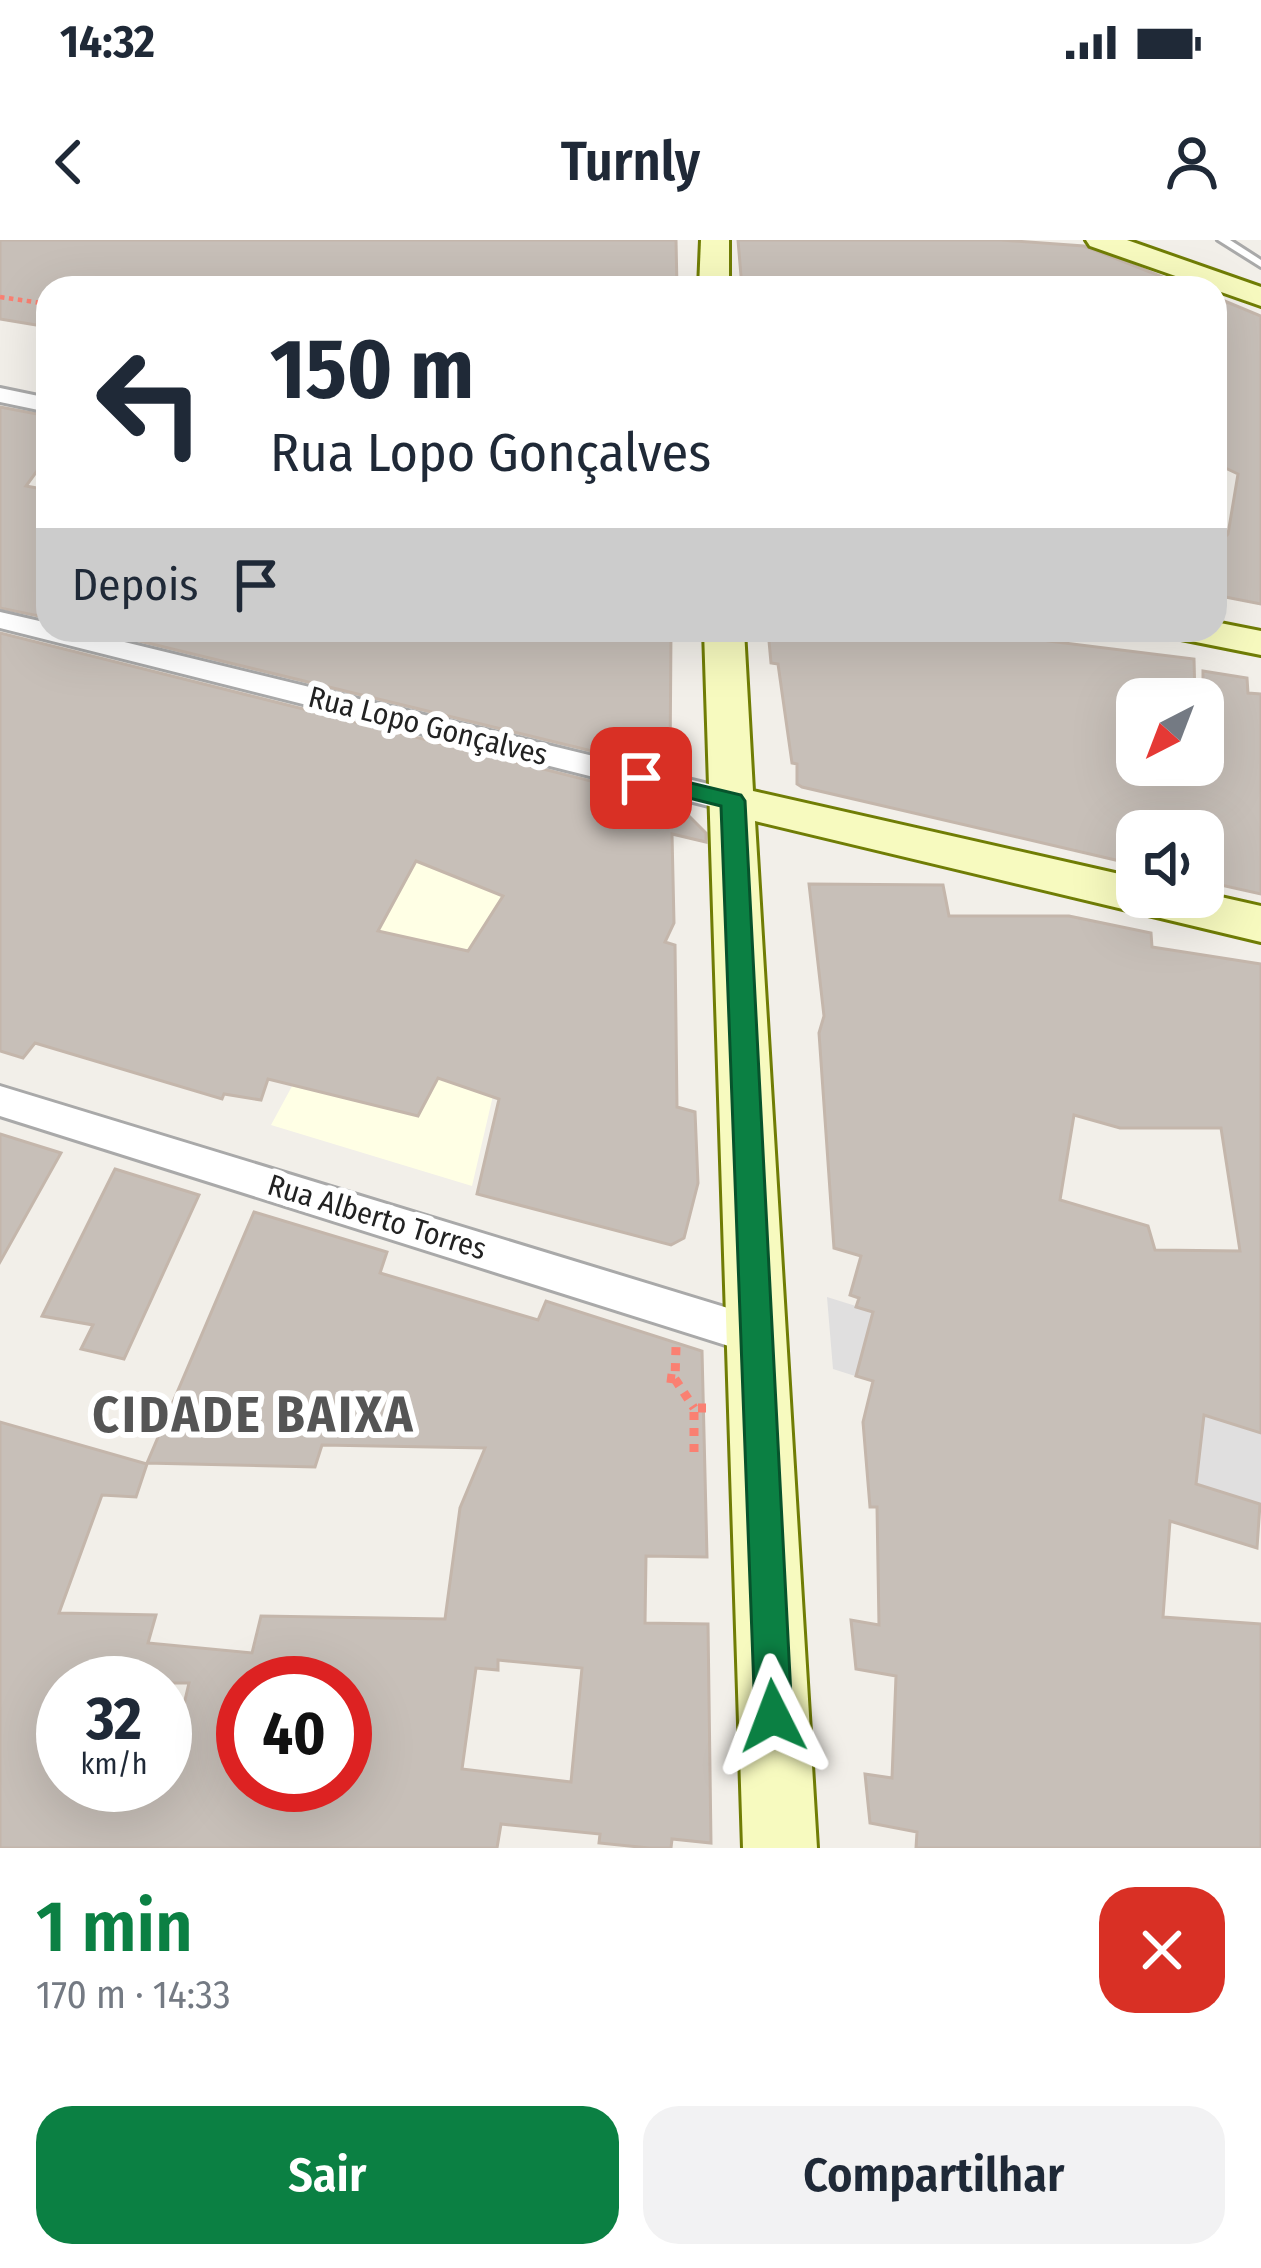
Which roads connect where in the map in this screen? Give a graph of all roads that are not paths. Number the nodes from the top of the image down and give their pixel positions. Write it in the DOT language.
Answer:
graph roads {
  1 [pos="715,240"];
  2 [pos="1100,240"];
  3 [pos="1178,240"];
  4 [pos="1223,240"];
  5 [pos="1261,265"];
  6 [pos="714,276"];
  7 [pos="1207,276"];
  8 [pos="1227,283"];
  9 [pos="1261,294"];
  10 [pos="0,395"];
  11 [pos="36,402"];
  12 [pos="0,620"];
  13 [pos="36,629"];
  14 [pos="1227,636"];
  15 [pos="89,642"];
  16 [pos="725,642"];
  17 [pos="1261,643"];
  18 [pos="733,801"];
  19 [pos="1116,890"];
  20 [pos="1224,915"];
  21 [pos="1261,924"];
  22 [pos="0,1101"];
  23 [pos="754,1334"];
  24 [pos="780,1848"];
  1 -- 6 [label="street"];
  2 -- 7 [label="street"];
  3 -- 9 [label="street"];
  4 -- 5 [label="lane"];
  8 -- 9 [label="street"];
  10 -- 11 [label="street"];
  12 -- 13 [label="street, Rua Lopo Gonçalves"];
  14 -- 17 [label="street"];
  15 -- 18 [label="street, Rua Lopo Gonçalves"];
  16 -- 18 [label="street"];
  18 -- 19 [label="street, Rua Lopo Gonçalves"];
  18 -- 23 [label="street"];
  20 -- 21 [label="street, Rua Lopo Gonçalves"];
  22 -- 23 [label="street, Rua Alberto Torres"];
  23 -- 24 [label="street"];
}
